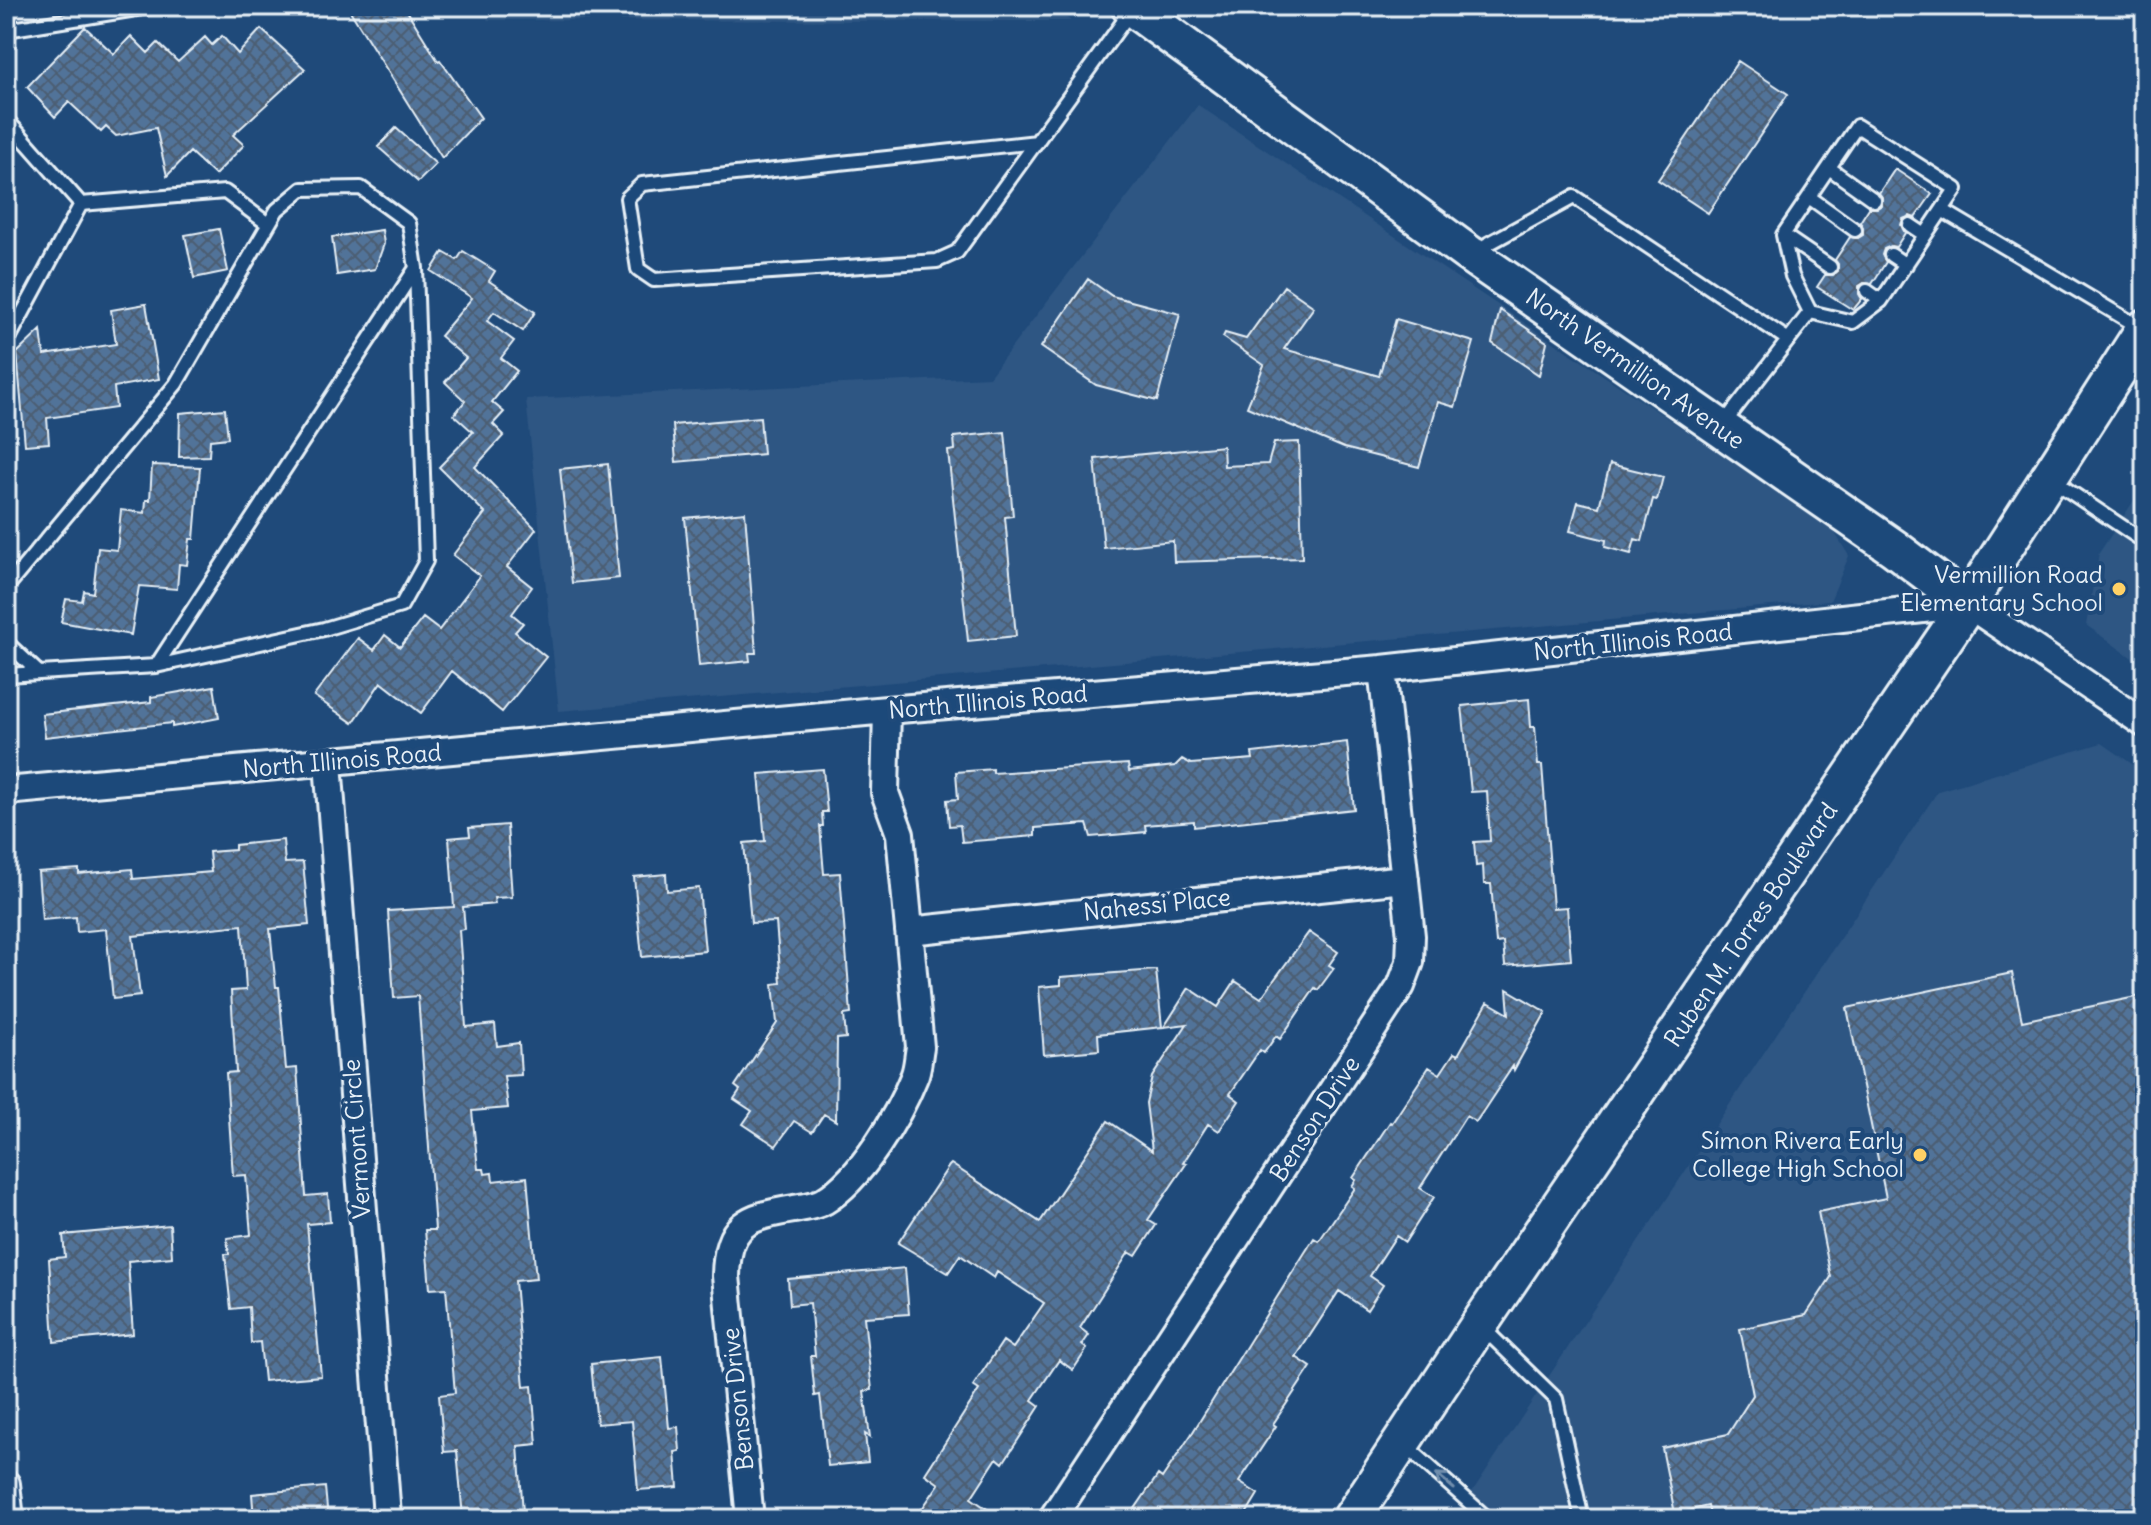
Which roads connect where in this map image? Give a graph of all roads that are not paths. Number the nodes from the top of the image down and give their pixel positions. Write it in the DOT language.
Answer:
graph roads {
  1 [pos="155,6"];
  2 [pos="1132,7"];
  3 [pos="6,30"];
  4 [pos="6,119"];
  5 [pos="1037,142"];
  6 [pos="1829,168"];
  7 [pos="1809,197"];
  8 [pos="1874,200"];
  9 [pos="81,204"];
  10 [pos="1942,210"];
  11 [pos="268,224"];
  12 [pos="1910,225"];
  13 [pos="1855,230"];
  14 [pos="1783,235"];
  15 [pos="1925,235"];
  16 [pos="1469,254"];
  17 [pos="1891,255"];
  18 [pos="1906,265"];
  19 [pos="1830,267"];
  20 [pos="416,268"];
  21 [pos="1867,291"];
  22 [pos="1881,301"];
  23 [pos="1810,312"];
  24 [pos="2144,329"];
  25 [pos="1787,339"];
  26 [pos="6,344"];
  27 [pos="1720,428"];
  28 [pos="2048,477"];
  29 [pos="2145,542"];
  30 [pos="6,588"];
  31 [pos="1968,604"];
  32 [pos="6,642"];
  33 [pos="156,666"];
  34 [pos="1382,669"];
  35 [pos="39,673"];
  36 [pos="6,675"];
  37 [pos="887,710"];
  38 [pos="2145,724"];
  39 [pos="328,763"];
  40 [pos="6,791"];
  41 [pos="1405,879"];
  42 [pos="909,931"];
  43 [pos="1479,1325"];
  44 [pos="1402,1443"];
  45 [pos="6,1484"];
  46 [pos="387,1516"];
  47 [pos="10,1519"];
  48 [pos="750,1519"];
  49 [pos="1052,1519"];
  50 [pos="1351,1519"];
  51 [pos="1488,1519"];
  52 [pos="1582,1519"];
  1 -- 3 [label="lane"];
  2 -- 5 [label="lane"];
  2 -- 16 [label="main road, North Vermillion Avenue"];
  4 -- 9 [label="lane"];
  5 -- 5 [label="lane"];
  6 -- 7 [label="lane"];
  6 -- 8 [label="lane"];
  6 -- 10 [label="lane"];
  7 -- 13 [label="lane"];
  7 -- 14 [label="lane"];
  9 -- 11 [label="lane"];
  9 -- 26 [label="lane"];
  10 -- 15 [label="lane"];
  10 -- 24 [label="lane"];
  11 -- 20 [label="lane"];
  11 -- 30 [label="lane"];
  12 -- 15 [label="lane"];
  14 -- 19 [label="lane"];
  14 -- 23 [label="lane"];
  15 -- 18 [label="lane"];
  16 -- 25 [label="lane"];
  16 -- 27 [label="main road, North Vermillion Avenue"];
  17 -- 18 [label="lane"];
  18 -- 22 [label="lane"];
  20 -- 33 [label="lane"];
  20 -- 33 [label="lane"];
  21 -- 22 [label="lane"];
  22 -- 23 [label="lane"];
  23 -- 25 [label="lane"];
  24 -- 28 [label="main road, Ruben M. Torres Boulevard"];
  25 -- 27 [label="lane"];
  27 -- 31 [label="main road, North Vermillion Avenue"];
  28 -- 29 [label="lane"];
  28 -- 31 [label="main road, Ruben M. Torres Boulevard"];
  31 -- 34 [label="street, North Illinois Road"];
  31 -- 38 [label="street, North Vermillion Avenue"];
  31 -- 43 [label="main road, Ruben M. Torres Boulevard"];
  32 -- 35 [label="lane"];
  33 -- 35 [label="lane"];
  34 -- 37 [label="street, North Illinois Road"];
  34 -- 41 [label="street, Benson Drive"];
  35 -- 36 [label="lane"];
  37 -- 39 [label="street, North Illinois Road"];
  37 -- 42 [label="street, Benson Drive"];
  39 -- 40 [label="street, North Illinois Road"];
  39 -- 46 [label="street, Vermont Circle"];
  41 -- 42 [label="street, Nahessi Place"];
  41 -- 49 [label="street, Benson Drive"];
  42 -- 48 [label="street, Benson Drive"];
  43 -- 44 [label="main road, Ruben M. Torres Boulevard"];
  43 -- 52 [label="lane"];
  44 -- 50 [label="main road, Ruben M. Torres Boulevard"];
  51 -- 44 [label="lane, one-way"];
  45 -- 47 [label="street"];
}
